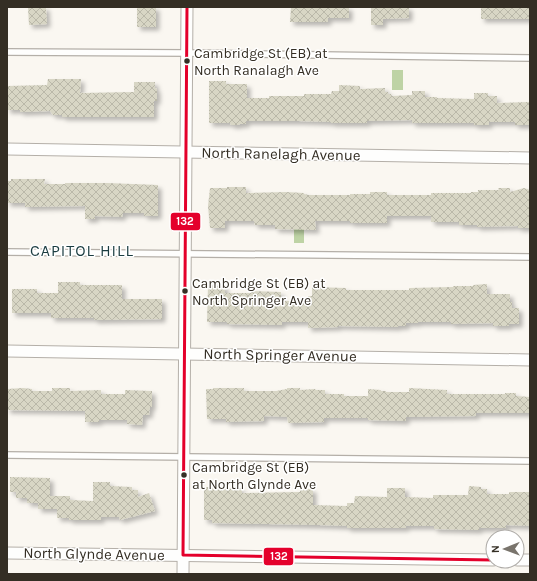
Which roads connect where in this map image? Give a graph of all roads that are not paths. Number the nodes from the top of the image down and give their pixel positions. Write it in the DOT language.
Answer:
graph roads {
  1 [pos="188,7"];
  2 [pos="7,52"];
  3 [pos="187,53"];
  4 [pos="530,58"];
  5 [pos="7,149"];
  6 [pos="187,152"];
  7 [pos="530,158"];
  8 [pos="7,252"];
  9 [pos="186,253"];
  10 [pos="530,257"];
  11 [pos="7,351"];
  12 [pos="185,354"];
  13 [pos="530,360"];
  14 [pos="7,455"];
  15 [pos="184,456"];
  16 [pos="530,461"];
  17 [pos="7,553"];
  18 [pos="184,555"];
  19 [pos="485,560"];
  20 [pos="183,574"];
  1 -- 3 [label="street"];
  2 -- 3 [label="lane"];
  3 -- 4 [label="lane"];
  3 -- 6 [label="street"];
  5 -- 6 [label="street, North Ranelagh Avenue"];
  6 -- 7 [label="street, North Ranelagh Avenue"];
  6 -- 9 [label="street"];
  8 -- 9 [label="lane"];
  9 -- 10 [label="lane"];
  9 -- 12 [label="street"];
  11 -- 12 [label="street, North Springer Avenue"];
  12 -- 13 [label="street, North Springer Avenue"];
  12 -- 15 [label="street"];
  14 -- 15 [label="lane"];
  15 -- 16 [label="lane"];
  15 -- 18 [label="street"];
  17 -- 18 [label="street, North Glynde Avenue"];
  18 -- 19 [label="street, North Glynde Avenue"];
  18 -- 20 [label="street"];
}
